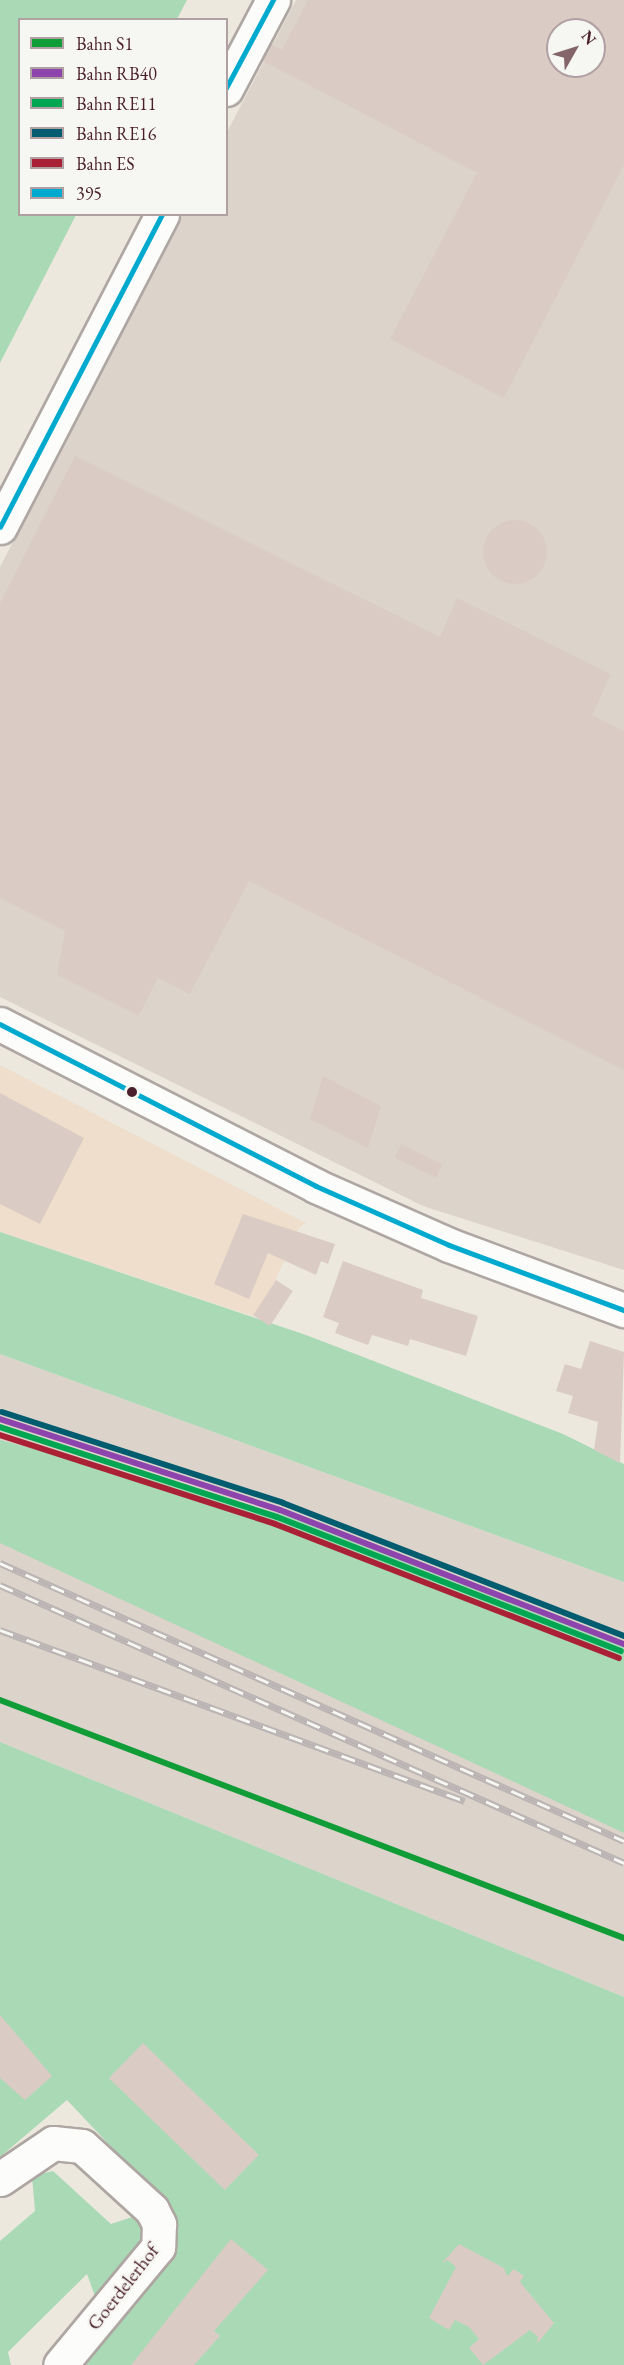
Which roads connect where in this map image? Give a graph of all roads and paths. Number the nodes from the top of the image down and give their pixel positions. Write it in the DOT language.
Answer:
graph roads {
  1 [pos="273,0"];
  2 [pos="228,85"];
  3 [pos="161,216"];
  4 [pos="0,527"];
  5 [pos="0,1024"];
  6 [pos="624,1310"];
  7 [pos="0,2179"];
  8 [pos="60,2365"];
  1 -- 2 [label="street"];
  3 -- 4 [label="street"];
  5 -- 6 [label="street"];
  7 -- 8 [label="street, Goerdelerhof"];
}
